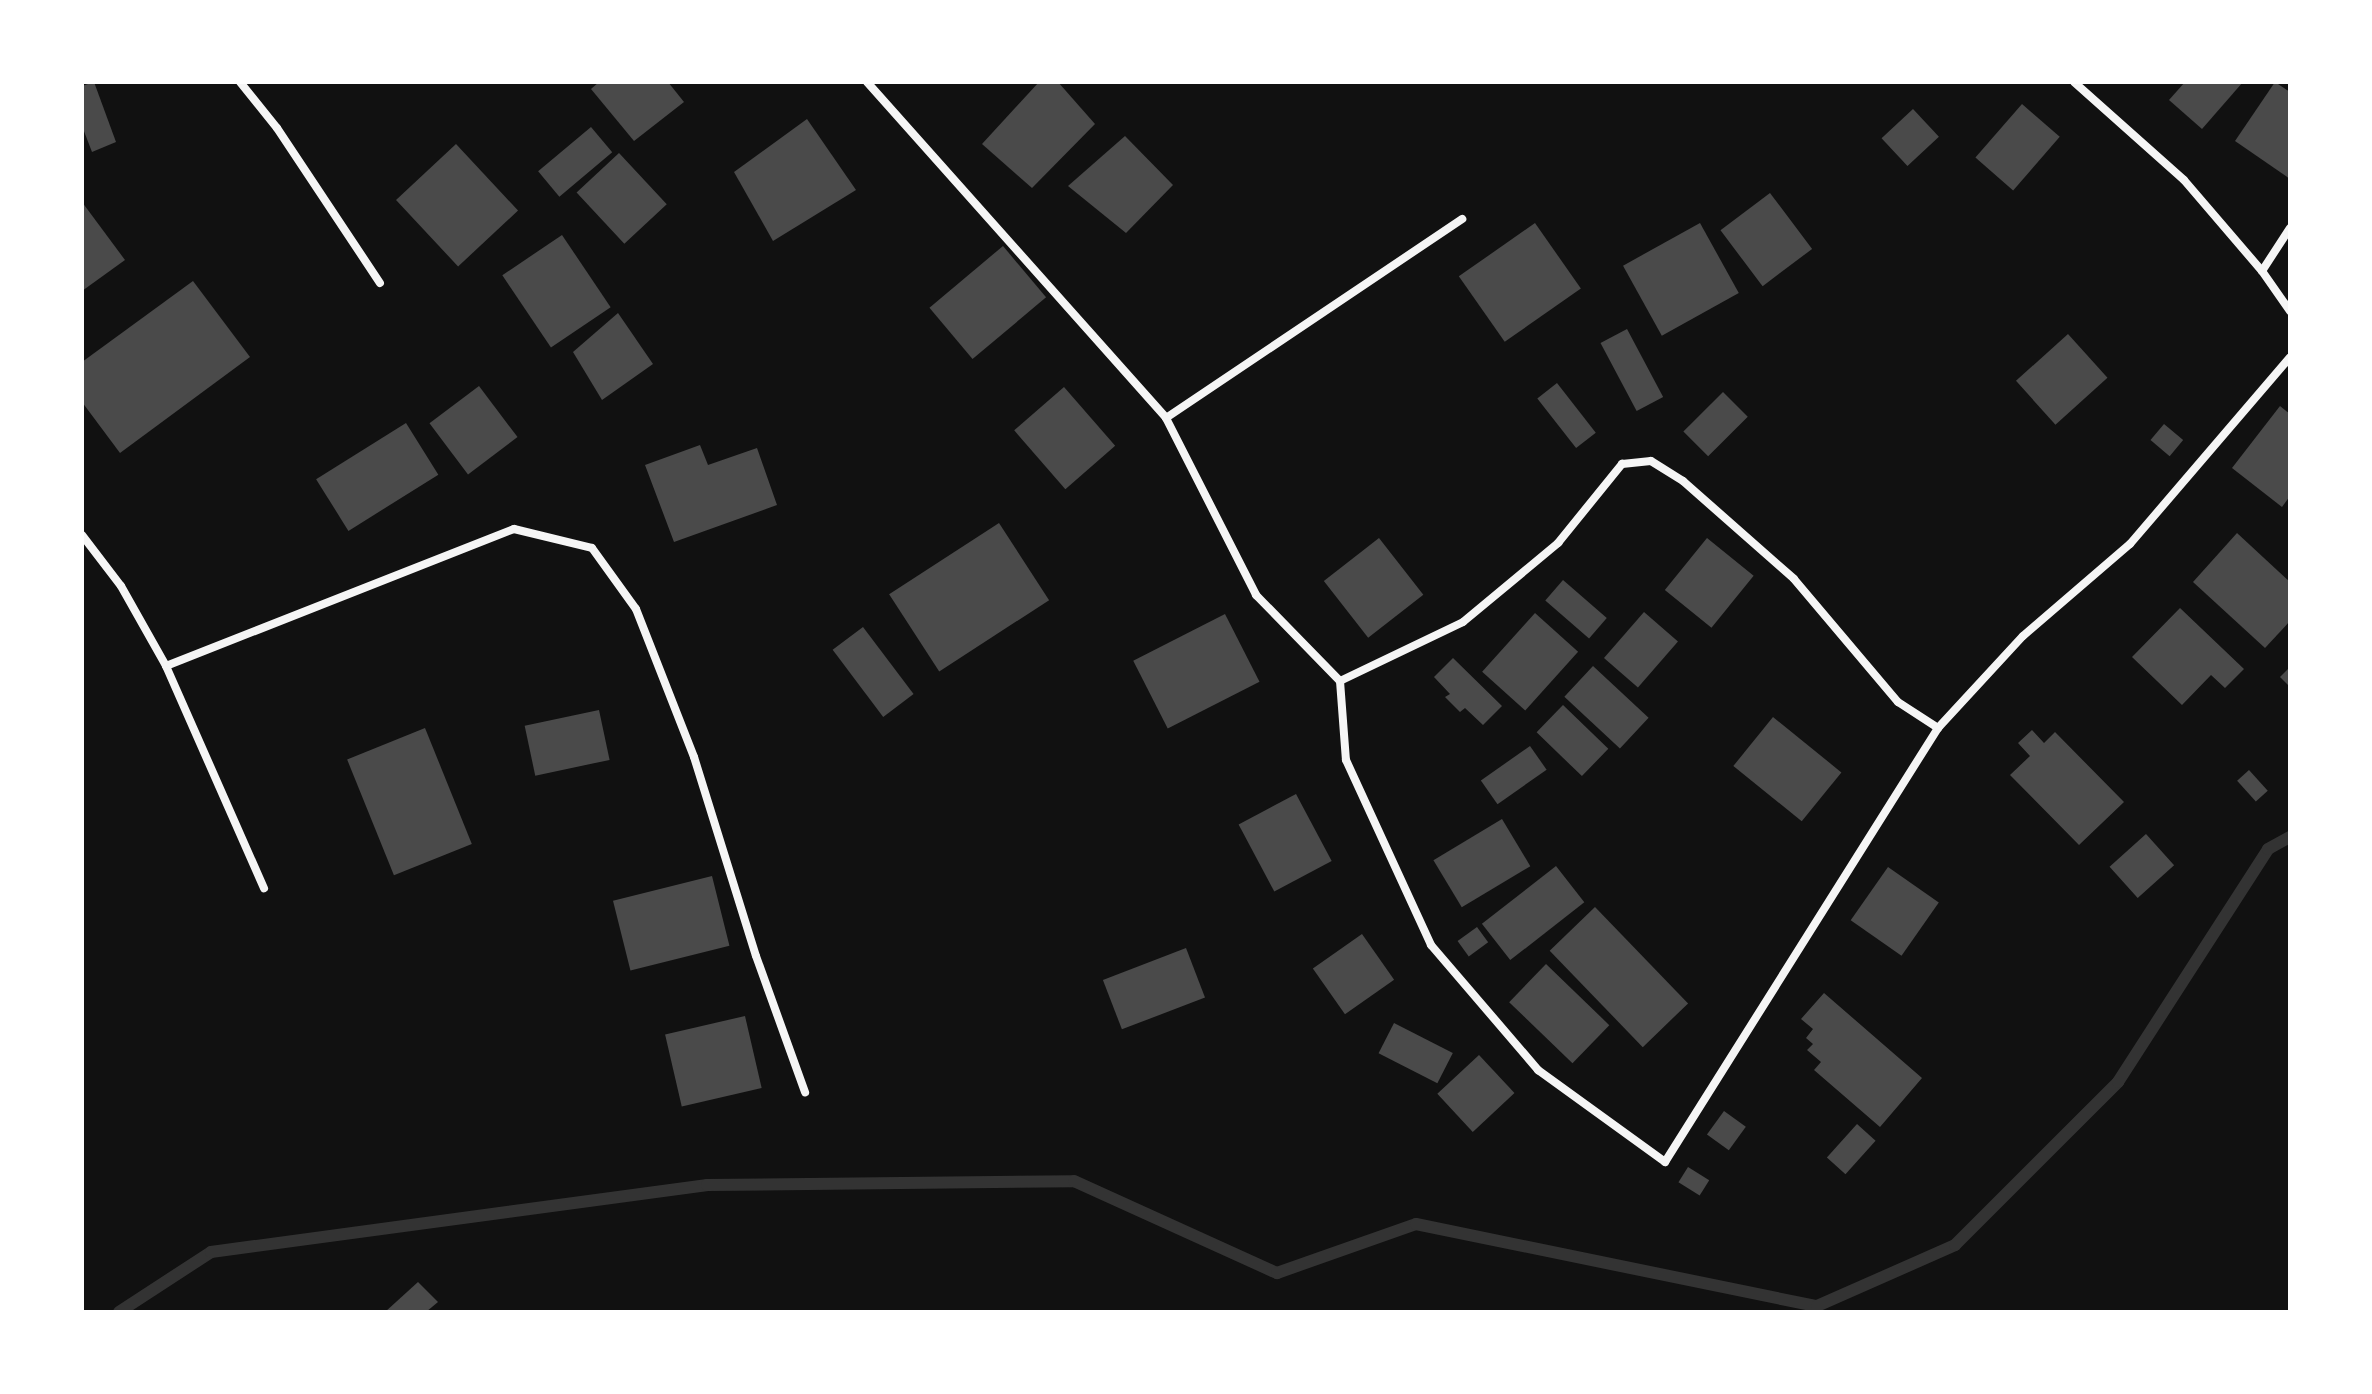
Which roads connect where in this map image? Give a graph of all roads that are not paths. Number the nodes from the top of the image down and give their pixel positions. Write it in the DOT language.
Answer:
graph roads {
  1 [pos="240,82"];
  2 [pos="867,82"];
  3 [pos="2074,82"];
  4 [pos="1462,219"];
  5 [pos="2290,228"];
  6 [pos="2262,271"];
  7 [pos="380,283"];
  8 [pos="2290,311"];
  9 [pos="2290,357"];
  10 [pos="1166,418"];
  11 [pos="82,535"];
  12 [pos="166,666"];
  13 [pos="1340,681"];
  14 [pos="1938,728"];
  15 [pos="264,888"];
  16 [pos="805,1092"];
  1 -- 7 [label="street"];
  2 -- 10 [label="street"];
  3 -- 6 [label="street"];
  4 -- 10 [label="street"];
  5 -- 6 [label="street"];
  6 -- 8 [label="street"];
  9 -- 14 [label="street"];
  10 -- 13 [label="street"];
  11 -- 12 [label="street"];
  12 -- 15 [label="street"];
  12 -- 16 [label="street"];
  13 -- 14 [label="street"];
  13 -- 14 [label="street"];
}
